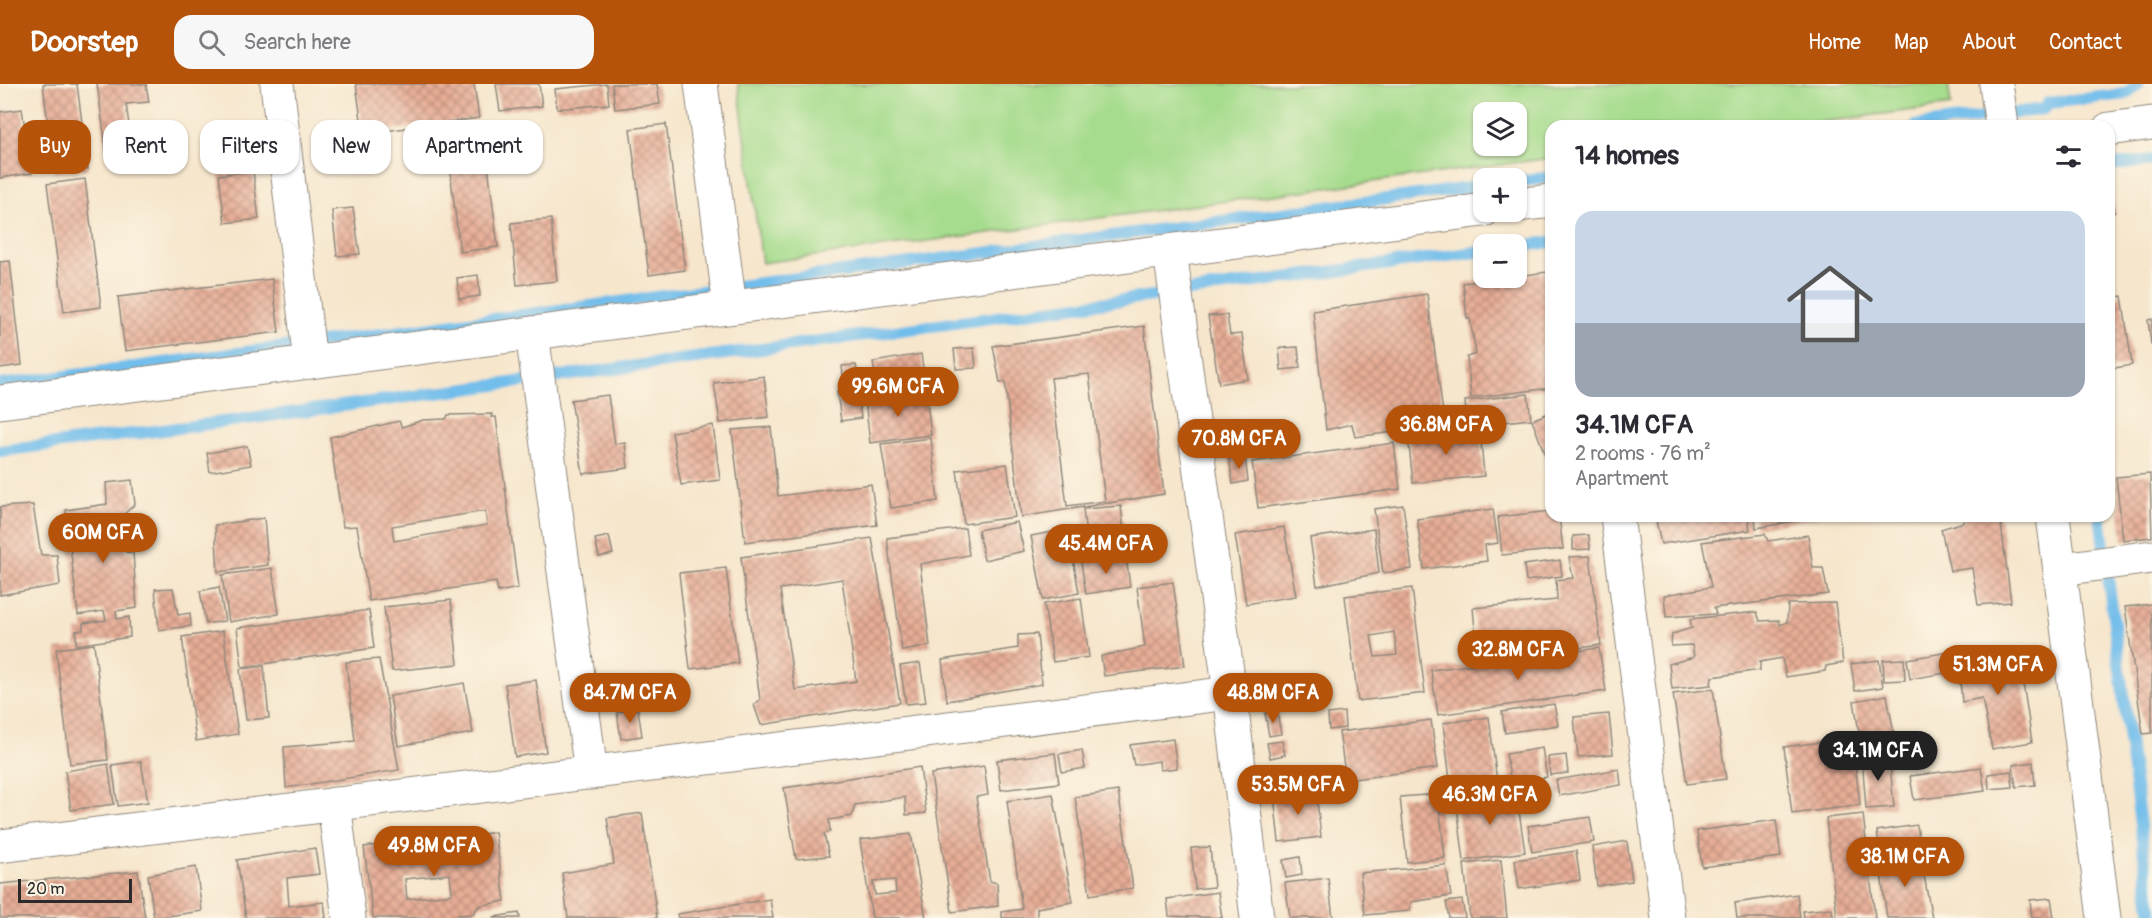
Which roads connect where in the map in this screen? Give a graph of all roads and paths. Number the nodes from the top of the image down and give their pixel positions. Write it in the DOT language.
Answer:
graph roads {
  1 [pos="277,84"];
  2 [pos="701,84"];
  3 [pos="1996,84"];
  4 [pos="2001,120"];
  5 [pos="2152,123"];
  6 [pos="2115,128"];
  7 [pos="1545,202"];
  8 [pos="1527,204"];
  9 [pos="1473,211"];
  10 [pos="1170,251"];
  11 [pos="730,307"];
  12 [pos="532,333"];
  13 [pos="310,362"];
  14 [pos="0,402"];
  15 [pos="1618,522"];
  16 [pos="2055,522"];
  17 [pos="2152,557"];
  18 [pos="2061,569"];
  19 [pos="1230,693"];
  20 [pos="591,772"];
  21 [pos="334,804"];
  22 [pos="0,846"];
  23 [pos="349,918"];
  24 [pos="1257,918"];
  25 [pos="1668,918"];
  26 [pos="2104,918"];
  1 -- 13 [label="street"];
  2 -- 11 [label="street"];
  3 -- 4 [label="street"];
  5 -- 6 [label="street"];
  7 -- 8 [label="street"];
  9 -- 10 [label="street"];
  10 -- 11 [label="street"];
  10 -- 19 [label="street"];
  11 -- 12 [label="street"];
  12 -- 13 [label="street"];
  12 -- 20 [label="street"];
  13 -- 14 [label="street"];
  15 -- 25 [label="street"];
  16 -- 18 [label="street"];
  17 -- 18 [label="street"];
  18 -- 26 [label="street"];
  19 -- 20 [label="street"];
  19 -- 24 [label="street"];
  20 -- 21 [label="street"];
  21 -- 22 [label="street"];
  21 -- 23 [label="street"];
}
